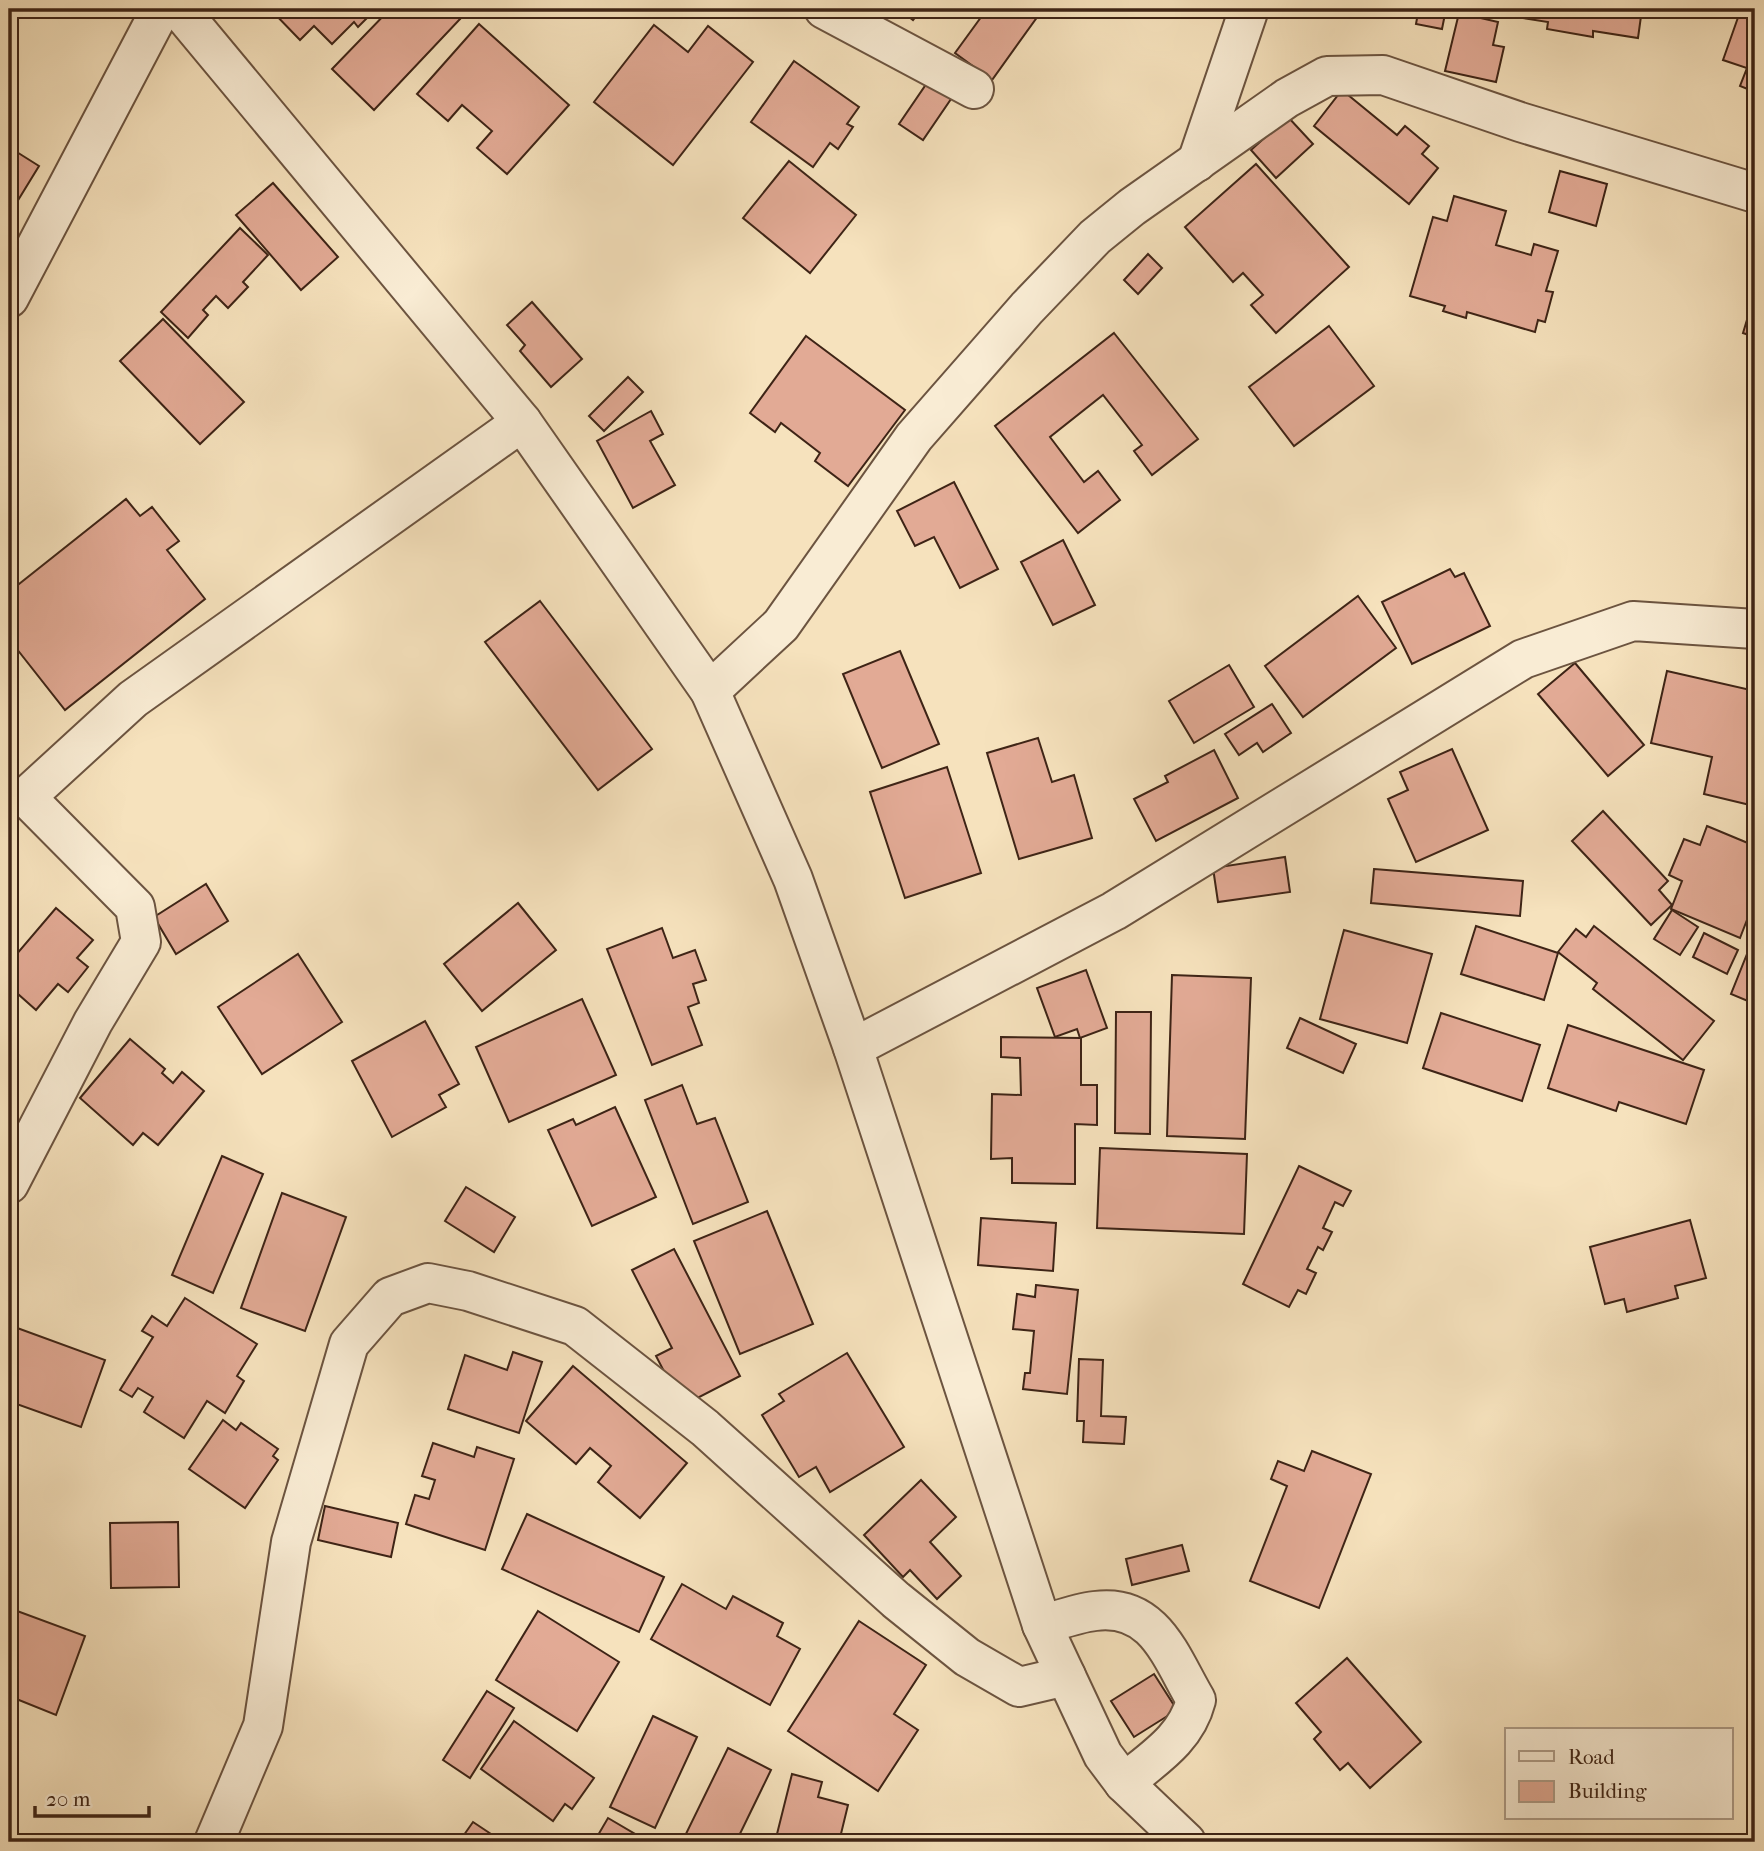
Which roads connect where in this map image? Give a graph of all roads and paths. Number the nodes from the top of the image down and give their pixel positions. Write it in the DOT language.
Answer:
graph roads {
  1 [pos="161,9"];
  2 [pos="179,9"];
  3 [pos="824,9"];
  4 [pos="1249,9"];
  5 [pos="974,89"];
  6 [pos="1197,162"];
  7 [pos="1755,193"];
  8 [pos="9,298"];
  9 [pos="522,422"];
  10 [pos="1755,629"];
  11 [pos="710,691"];
  12 [pos="17,786"];
  13 [pos="853,1048"];
  14 [pos="9,1184"];
  15 [pos="1042,1625"];
  16 [pos="1066,1676"];
  17 [pos="1124,1783"];
  18 [pos="214,1842"];
  19 [pos="1186,1842"];
  1 -- 8 [label="street"];
  2 -- 9 [label="street"];
  3 -- 5 [label="street"];
  4 -- 6 [label="street"];
  6 -- 7 [label="street"];
  6 -- 11 [label="street"];
  9 -- 11 [label="street"];
  9 -- 12 [label="street"];
  10 -- 13 [label="street"];
  11 -- 13 [label="street"];
  12 -- 14 [label="street"];
  13 -- 15 [label="street"];
  15 -- 16 [label="street"];
  15 -- 17 [label="street"];
  16 -- 17 [label="street"];
  16 -- 18 [label="street"];
  17 -- 19 [label="street"];
}
